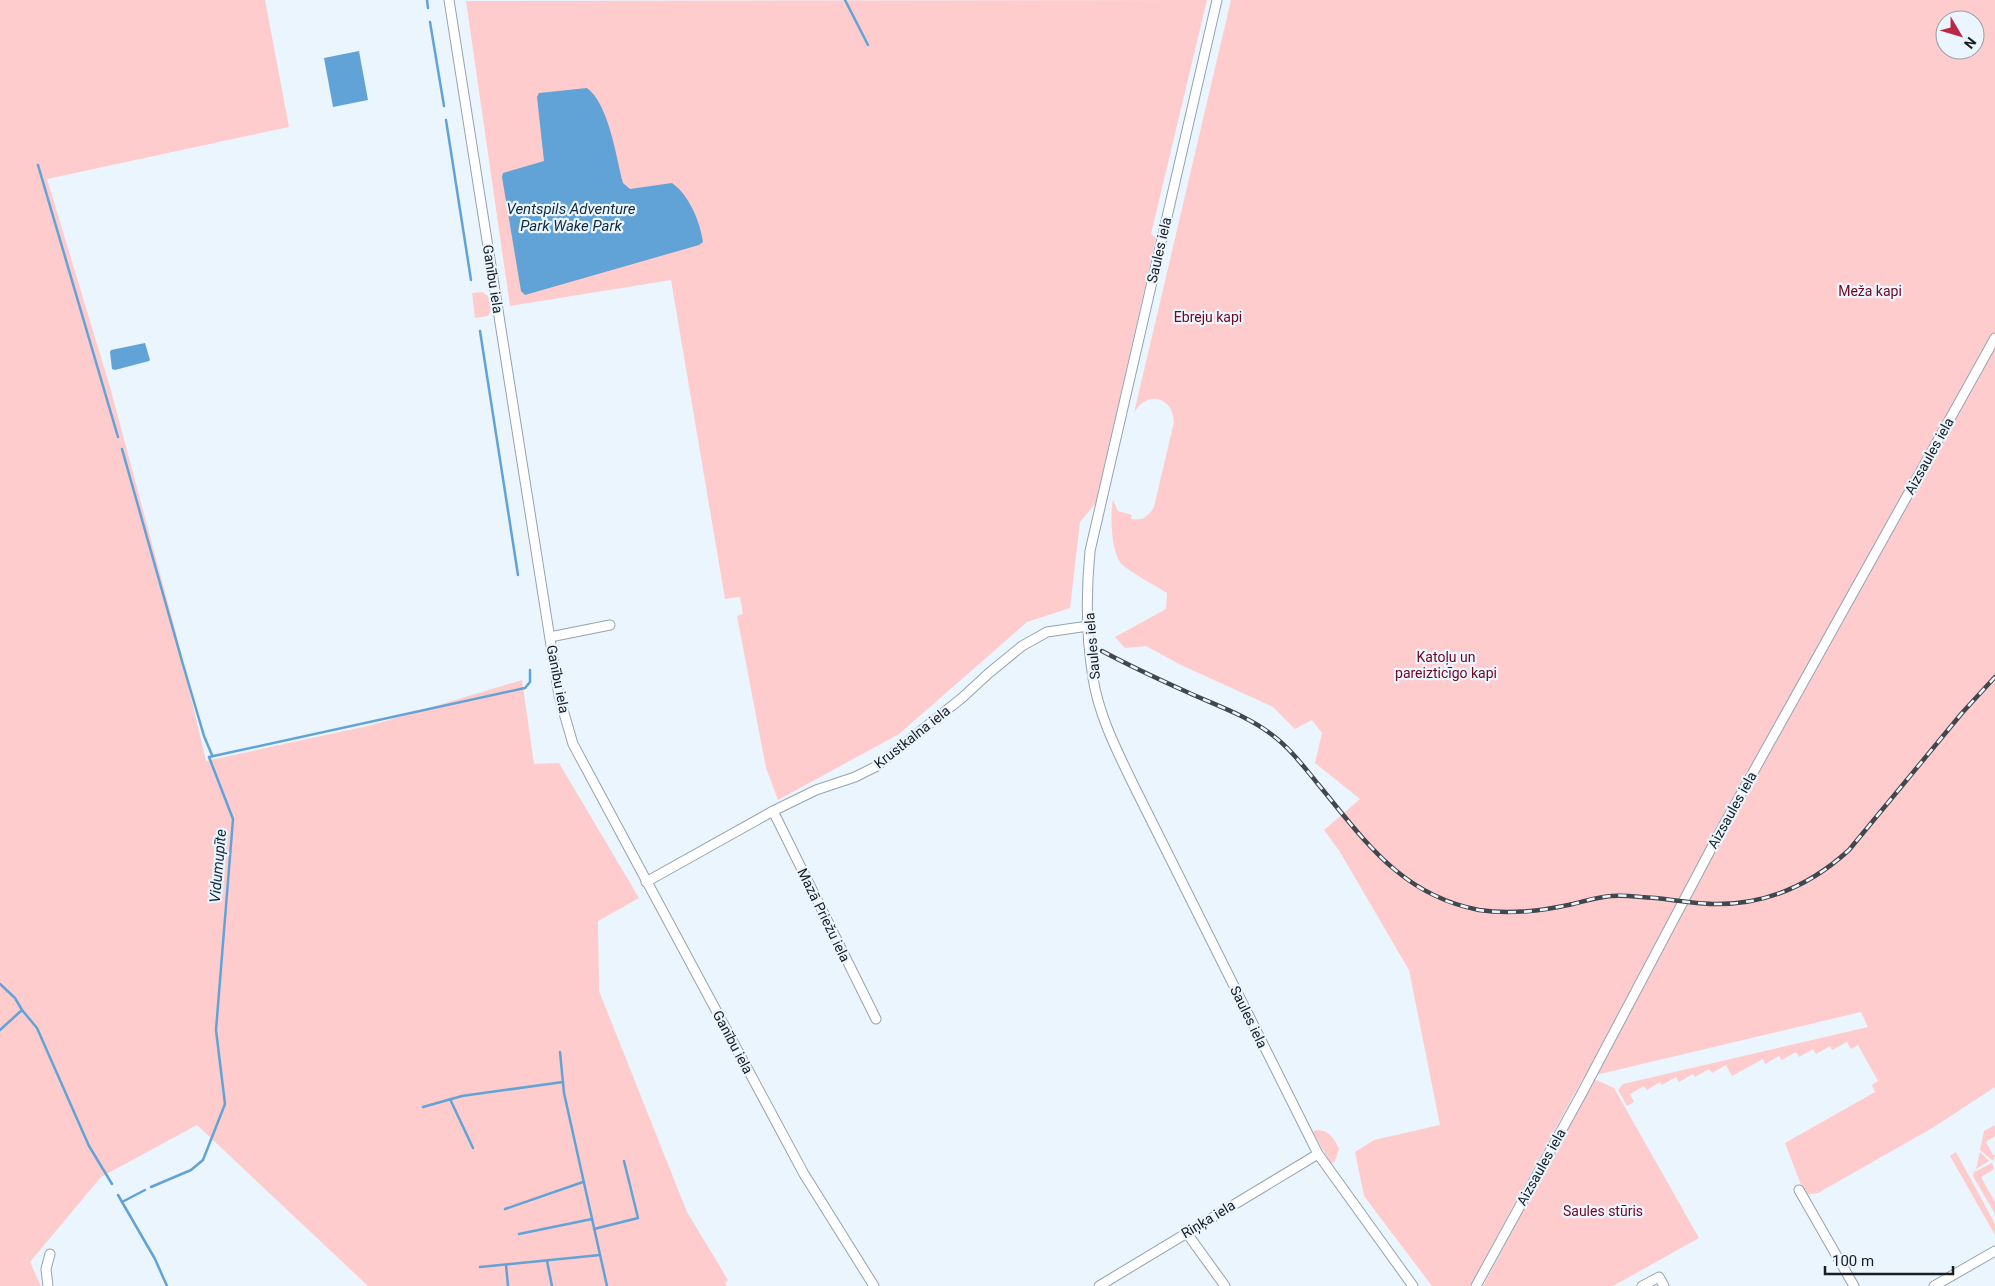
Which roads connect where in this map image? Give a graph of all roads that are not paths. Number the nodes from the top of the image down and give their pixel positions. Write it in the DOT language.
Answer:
graph roads {
  1 [pos="449,0"];
  2 [pos="1217,0"];
  3 [pos="1995,338"];
  4 [pos="610,625"];
  5 [pos="1088,626"];
  6 [pos="550,637"];
  7 [pos="773,811"];
  8 [pos="646,882"];
  9 [pos="876,1019"];
  10 [pos="1318,1154"];
  11 [pos="1799,1190"];
  12 [pos="1186,1232"];
  13 [pos="1995,1251"];
  14 [pos="50,1254"];
  15 [pos="48,1286"];
  16 [pos="874,1286"];
  17 [pos="1099,1286"];
  18 [pos="1225,1286"];
  19 [pos="1413,1286"];
  20 [pos="1476,1286"];
  21 [pos="1642,1286"];
  22 [pos="1664,1286"];
  23 [pos="1854,1286"];
  24 [pos="1934,1286"];
  1 -- 6 [label="street, Ganību iela"];
  2 -- 5 [label="street, Saules iela"];
  3 -- 20 [label="street, Aizsaules iela"];
  4 -- 6 [label="street"];
  5 -- 7 [label="street, Krustkalna iela"];
  5 -- 10 [label="street, Saules iela"];
  6 -- 8 [label="street, Ganību iela"];
  7 -- 8 [label="street, Krustkalna iela"];
  7 -- 9 [label="street, Mazā Priežu iela"];
  8 -- 16 [label="street, Ganību iela"];
  10 -- 12 [label="street, Riņķa iela"];
  10 -- 19 [label="street, Saules iela"];
  11 -- 23 [label="street"];
  12 -- 17 [label="street, Riņķa iela"];
  12 -- 18 [label="street"];
  13 -- 24 [label="street"];
  14 -- 15 [label="street"];
  21 -- 22 [label="street"];
}
